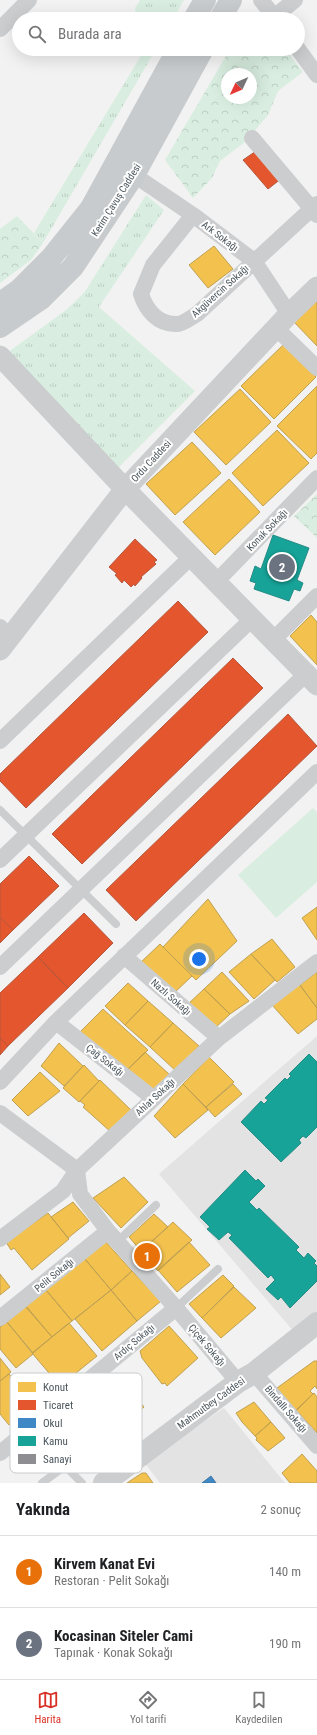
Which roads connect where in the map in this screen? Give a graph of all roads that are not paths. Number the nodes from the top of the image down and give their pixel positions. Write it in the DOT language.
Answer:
graph roads {
  1 [pos="29,0"];
  2 [pos="205,0"];
  3 [pos="231,0"];
  4 [pos="262,0"];
  5 [pos="295,0"];
  6 [pos="17,12"];
  7 [pos="198,12"];
  8 [pos="224,12"];
  9 [pos="271,12"];
  10 [pos="282,12"];
  11 [pos="12,17"];
  12 [pos="0,29"];
  13 [pos="174,56"];
  14 [pos="199,56"];
  15 [pos="303,56"];
  16 [pos="317,75"];
  17 [pos="252,138"];
  18 [pos="134,175"];
  19 [pos="315,209"];
  20 [pos="193,215"];
  21 [pos="254,261"];
  22 [pos="317,287"];
  23 [pos="0,303"];
  24 [pos="283,321"];
  25 [pos="0,327"];
  26 [pos="0,356"];
  27 [pos="317,368"];
  28 [pos="317,478"];
  29 [pos="125,489"];
  30 [pos="191,557"];
  31 [pos="216,582"];
  32 [pos="317,596"];
  33 [pos="252,619"];
  34 [pos="3,638"];
  35 [pos="273,640"];
  36 [pos="312,680"];
  37 [pos="0,741"];
  38 [pos="317,772"];
  39 [pos="0,810"];
  40 [pos="26,836"];
  41 [pos="0,860"];
  42 [pos="81,890"];
  43 [pos="116,924"];
  44 [pos="124,956"];
  45 [pos="317,962"];
  46 [pos="0,967"];
  47 [pos="56,1022"];
  48 [pos="219,1038"];
  49 [pos="0,1082"];
  50 [pos="153,1098"];
  51 [pos="0,1113"];
  52 [pos="77,1170"];
  53 [pos="156,1205"];
  54 [pos="112,1237"];
  55 [pos="0,1239"];
  56 [pos="218,1269"];
  57 [pos="176,1308"];
  58 [pos="0,1318"];
  59 [pos="316,1325"];
  60 [pos="97,1373"];
  61 [pos="246,1377"];
  62 [pos="10,1445"];
  63 [pos="317,1446"];
  64 [pos="0,1453"];
  65 [pos="142,1455"];
  66 [pos="56,1473"];
  67 [pos="72,1473"];
  68 [pos="117,1473"];
  69 [pos="42,1483"];
  70 [pos="82,1483"];
  71 [pos="104,1483"];
  1 -- 6 [label="street"];
  2 -- 7 [label="main road"];
  3 -- 8 [label="main road"];
  4 -- 9 [label="street"];
  5 -- 10 [label="street"];
  11 -- 12 [label="street"];
  13 -- 23 [label="main road, Kerim Çavuş Caddesi"];
  14 -- 18 [label="main road, Kerim Çavuş Caddesi"];
  15 -- 16 [label="street"];
  17 -- 19 [label="street"];
  18 -- 20 [label="street, Ark Sokağı"];
  18 -- 25 [label="main road, Kerim Çavuş Caddesi"];
  19 -- 21 [label="street, Akgüvercin Sokağı"];
  20 -- 21 [label="street, Ark Sokağı"];
  20 -- 21 [label="street, Akgüvercin Sokağı"];
  21 -- 24 [label="street, Ark Sokağı"];
  22 -- 24 [label="street, Ordu Caddesi"];
  24 -- 27 [label="street, Ark Sokağı"];
  24 -- 29 [label="street, Ordu Caddesi"];
  26 -- 29 [label="street"];
  28 -- 31 [label="street, Konak Sokağı"];
  29 -- 30 [label="street"];
  29 -- 34 [label="street, Ordu Caddesi"];
  30 -- 31 [label="street"];
  30 -- 37 [label="street"];
  31 -- 33 [label="street"];
  32 -- 35 [label="street"];
  33 -- 35 [label="street"];
  33 -- 40 [label="street"];
  35 -- 36 [label="street"];
  36 -- 42 [label="street"];
  38 -- 44 [label="street"];
  39 -- 40 [label="lane"];
  40 -- 41 [label="street"];
  40 -- 42 [label="lane"];
  42 -- 43 [label="lane"];
  42 -- 46 [label="street"];
  44 -- 47 [label="street"];
  44 -- 48 [label="street, Nazlı Sokağı"];
  45 -- 48 [label="street, Ahlat Sokağı"];
  47 -- 49 [label="street"];
  47 -- 50 [label="street, Çağ Sokağı"];
  48 -- 50 [label="street, Ahlat Sokağı"];
  50 -- 52 [label="street, Ahlat Sokağı"];
  51 -- 52 [label="street"];
  52 -- 54 [label="street, Çiçek Sokağı"];
  52 -- 55 [label="street, Ahlat Sokağı"];
  53 -- 54 [label="lane"];
  54 -- 57 [label="street, Çiçek Sokağı"];
  54 -- 58 [label="street, Pelit Sokağı"];
  56 -- 57 [label="lane"];
  57 -- 60 [label="street, Ardıç Sokağı"];
  57 -- 61 [label="street, Çiçek Sokağı"];
  59 -- 61 [label="main road, Mahmutbey Caddesi"];
  61 -- 63 [label="street, Bindallı Sokağı"];
  61 -- 65 [label="main road, Mahmutbey Caddesi"];
  62 -- 64 [label="street, Ardıç Sokağı"];
  66 -- 69 [label="lane"];
  67 -- 70 [label="lane"];
  68 -- 71 [label="main road, Mahmutbey Caddesi"];
}
